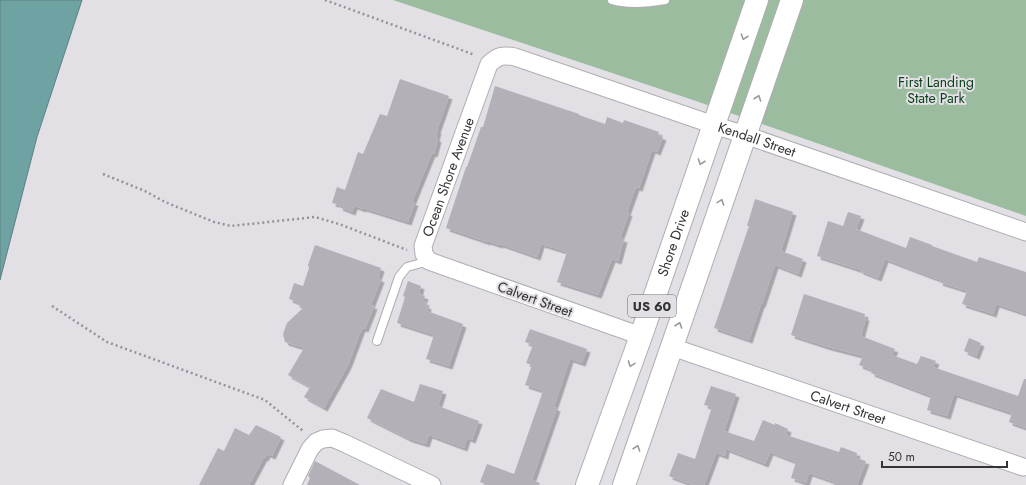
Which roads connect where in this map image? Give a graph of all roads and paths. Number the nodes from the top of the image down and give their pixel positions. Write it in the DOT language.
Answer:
graph roads {
  1 [pos="325,0"];
  2 [pos="612,0"];
  3 [pos="665,0"];
  4 [pos="757,0"];
  5 [pos="792,0"];
  6 [pos="490,64"];
  7 [pos="714,125"];
  8 [pos="745,135"];
  9 [pos="103,174"];
  10 [pos="1026,232"];
  11 [pos="429,261"];
  12 [pos="52,306"];
  13 [pos="641,336"];
  14 [pos="377,341"];
  15 [pos="672,347"];
  16 [pos="316,442"];
  17 [pos="1023,467"];
  18 [pos="292,485"];
  19 [pos="432,485"];
  20 [pos="586,485"];
  21 [pos="624,485"];
  1 -- 6 [label="path"];
  2 -- 3 [label="lane"];
  4 -- 7 [label="highway, Shore Drive / US 60, one-way"];
  8 -- 5 [label="highway, US 60, one-way"];
  6 -- 7 [label="street, Kendall Street"];
  6 -- 11 [label="street, Ocean Shore Avenue"];
  7 -- 8 [label="street, Kendall Street"];
  7 -- 13 [label="highway, Shore Drive / US 60, one-way"];
  8 -- 10 [label="street, Kendall Street"];
  15 -- 8 [label="highway, US 60, one-way"];
  9 -- 11 [label="path"];
  11 -- 13 [label="street, Calvert Street"];
  11 -- 14 [label="lane"];
  12 -- 16 [label="path"];
  13 -- 20 [label="highway, Shore Drive / US 60, one-way"];
  15 -- 17 [label="street, Calvert Street"];
  21 -- 15 [label="highway, US 60, one-way"];
  16 -- 18 [label="street"];
  16 -- 19 [label="street"];
}
